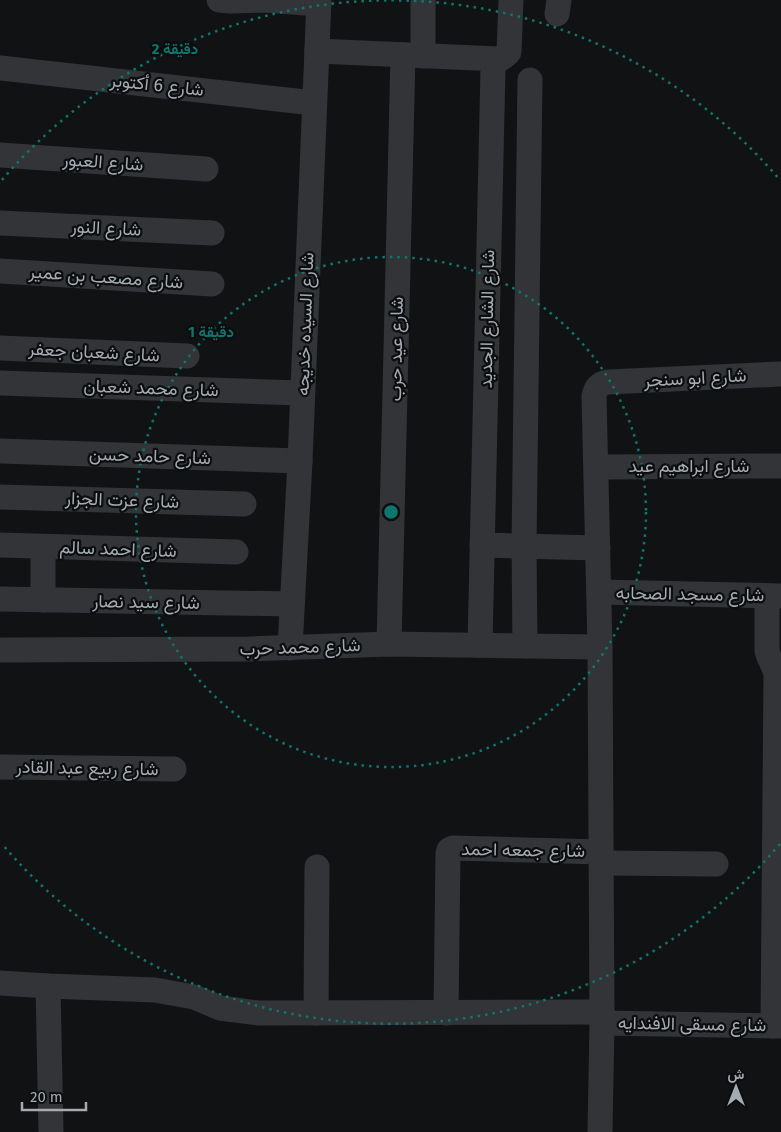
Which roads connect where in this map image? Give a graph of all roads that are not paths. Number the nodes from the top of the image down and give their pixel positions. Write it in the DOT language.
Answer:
graph roads {
  1 [pos="219,0"];
  2 [pos="422,0"];
  3 [pos="511,0"];
  4 [pos="319,2"];
  5 [pos="317,51"];
  6 [pos="413,55"];
  7 [pos="499,58"];
  8 [pos="0,68"];
  9 [pos="530,80"];
  10 [pos="314,103"];
  11 [pos="0,155"];
  12 [pos="206,169"];
  13 [pos="0,223"];
  14 [pos="212,233"];
  15 [pos="0,271"];
  16 [pos="212,284"];
  17 [pos="0,348"];
  18 [pos="188,356"];
  19 [pos="781,374"];
  20 [pos="0,383"];
  21 [pos="302,393"];
  22 [pos="0,451"];
  23 [pos="300,461"];
  24 [pos="781,466"];
  25 [pos="597,467"];
  26 [pos="0,497"];
  27 [pos="244,504"];
  28 [pos="0,545"];
  29 [pos="482,545"];
  30 [pos="524,546"];
  31 [pos="43,547"];
  32 [pos="598,548"];
  33 [pos="236,552"];
  34 [pos="599,592"];
  35 [pos="774,596"];
  36 [pos="0,599"];
  37 [pos="43,600"];
  38 [pos="292,604"];
  39 [pos="389,644"];
  40 [pos="480,645"];
  41 [pos="525,646"];
  42 [pos="600,647"];
  43 [pos="290,648"];
  44 [pos="0,650"];
  45 [pos="0,767"];
  46 [pos="174,769"];
  47 [pos="601,858"];
  48 [pos="716,864"];
  49 [pos="317,867"];
  50 [pos="0,984"];
  51 [pos="48,986"];
  52 [pos="316,1013"];
  53 [pos="446,1013"];
  54 [pos="602,1018"];
  55 [pos="777,1026"];
  56 [pos="51,1132"];
  57 [pos="600,1132"];
  1 -- 4 [label="street"];
  2 -- 6 [label="street, شارع عيد حرب"];
  3 -- 7 [label="street, شارع الشارع الجديد"];
  4 -- 5 [label="street, شارع السيده خديجه"];
  5 -- 6 [label="street"];
  5 -- 10 [label="street, شارع السيده خديجه"];
  6 -- 7 [label="street"];
  6 -- 39 [label="street, شارع عيد حرب"];
  7 -- 29 [label="street, شارع الشارع الجديد"];
  8 -- 10 [label="street, شارع 6 أكتوبر"];
  9 -- 30 [label="street"];
  10 -- 21 [label="street, شارع السيده خديجه"];
  11 -- 12 [label="street, شارع العبور"];
  13 -- 14 [label="street, شارع النور"];
  15 -- 16 [label="street, شارع مصعب بن عمير"];
  17 -- 18 [label="street, شارع شعبان جعفر"];
  19 -- 25 [label="street, شارع ابو سنجر"];
  20 -- 21 [label="street, شارع محمد شعبان"];
  21 -- 23 [label="street, شارع السيده خديجه"];
  22 -- 23 [label="street, شارع حامد حسن"];
  23 -- 38 [label="street, شارع السيده خديجه"];
  24 -- 25 [label="street, شارع ابراهيم عيد"];
  25 -- 32 [label="street"];
  26 -- 27 [label="street, شارع عزت الجزار"];
  28 -- 31 [label="street, شارع احمد سالم"];
  29 -- 30 [label="street"];
  29 -- 40 [label="street, شارع الشارع الجديد"];
  30 -- 32 [label="street"];
  30 -- 41 [label="street"];
  31 -- 33 [label="street, شارع احمد سالم"];
  31 -- 37 [label="street"];
  32 -- 34 [label="street"];
  34 -- 35 [label="street, شارع مسجد الصحابه"];
  34 -- 42 [label="street"];
  35 -- 55 [label="street"];
  36 -- 37 [label="street, شارع سيد نصار"];
  37 -- 38 [label="street, شارع سيد نصار"];
  38 -- 43 [label="street, شارع السيده خديجه"];
  39 -- 40 [label="street, شارع محمد حرب"];
  39 -- 43 [label="street, شارع محمد حرب"];
  40 -- 41 [label="street, شارع محمد حرب"];
  41 -- 42 [label="street, شارع محمد حرب"];
  42 -- 47 [label="street"];
  43 -- 44 [label="street, شارع محمد حرب"];
  45 -- 46 [label="street, شارع ربيع عبد القادر"];
  47 -- 48 [label="street"];
  47 -- 53 [label="street, شارع جمعه احمد"];
  47 -- 54 [label="street"];
  49 -- 52 [label="street"];
  50 -- 51 [label="street, شارع مسقى الافندايه"];
  51 -- 52 [label="street, شارع مسقى الافندايه"];
  51 -- 56 [label="street"];
  52 -- 53 [label="street, شارع مسقى الافندايه"];
  53 -- 54 [label="street, شارع مسقى الافندايه"];
  54 -- 55 [label="street, شارع مسقى الافندايه"];
  54 -- 57 [label="street"];
}
